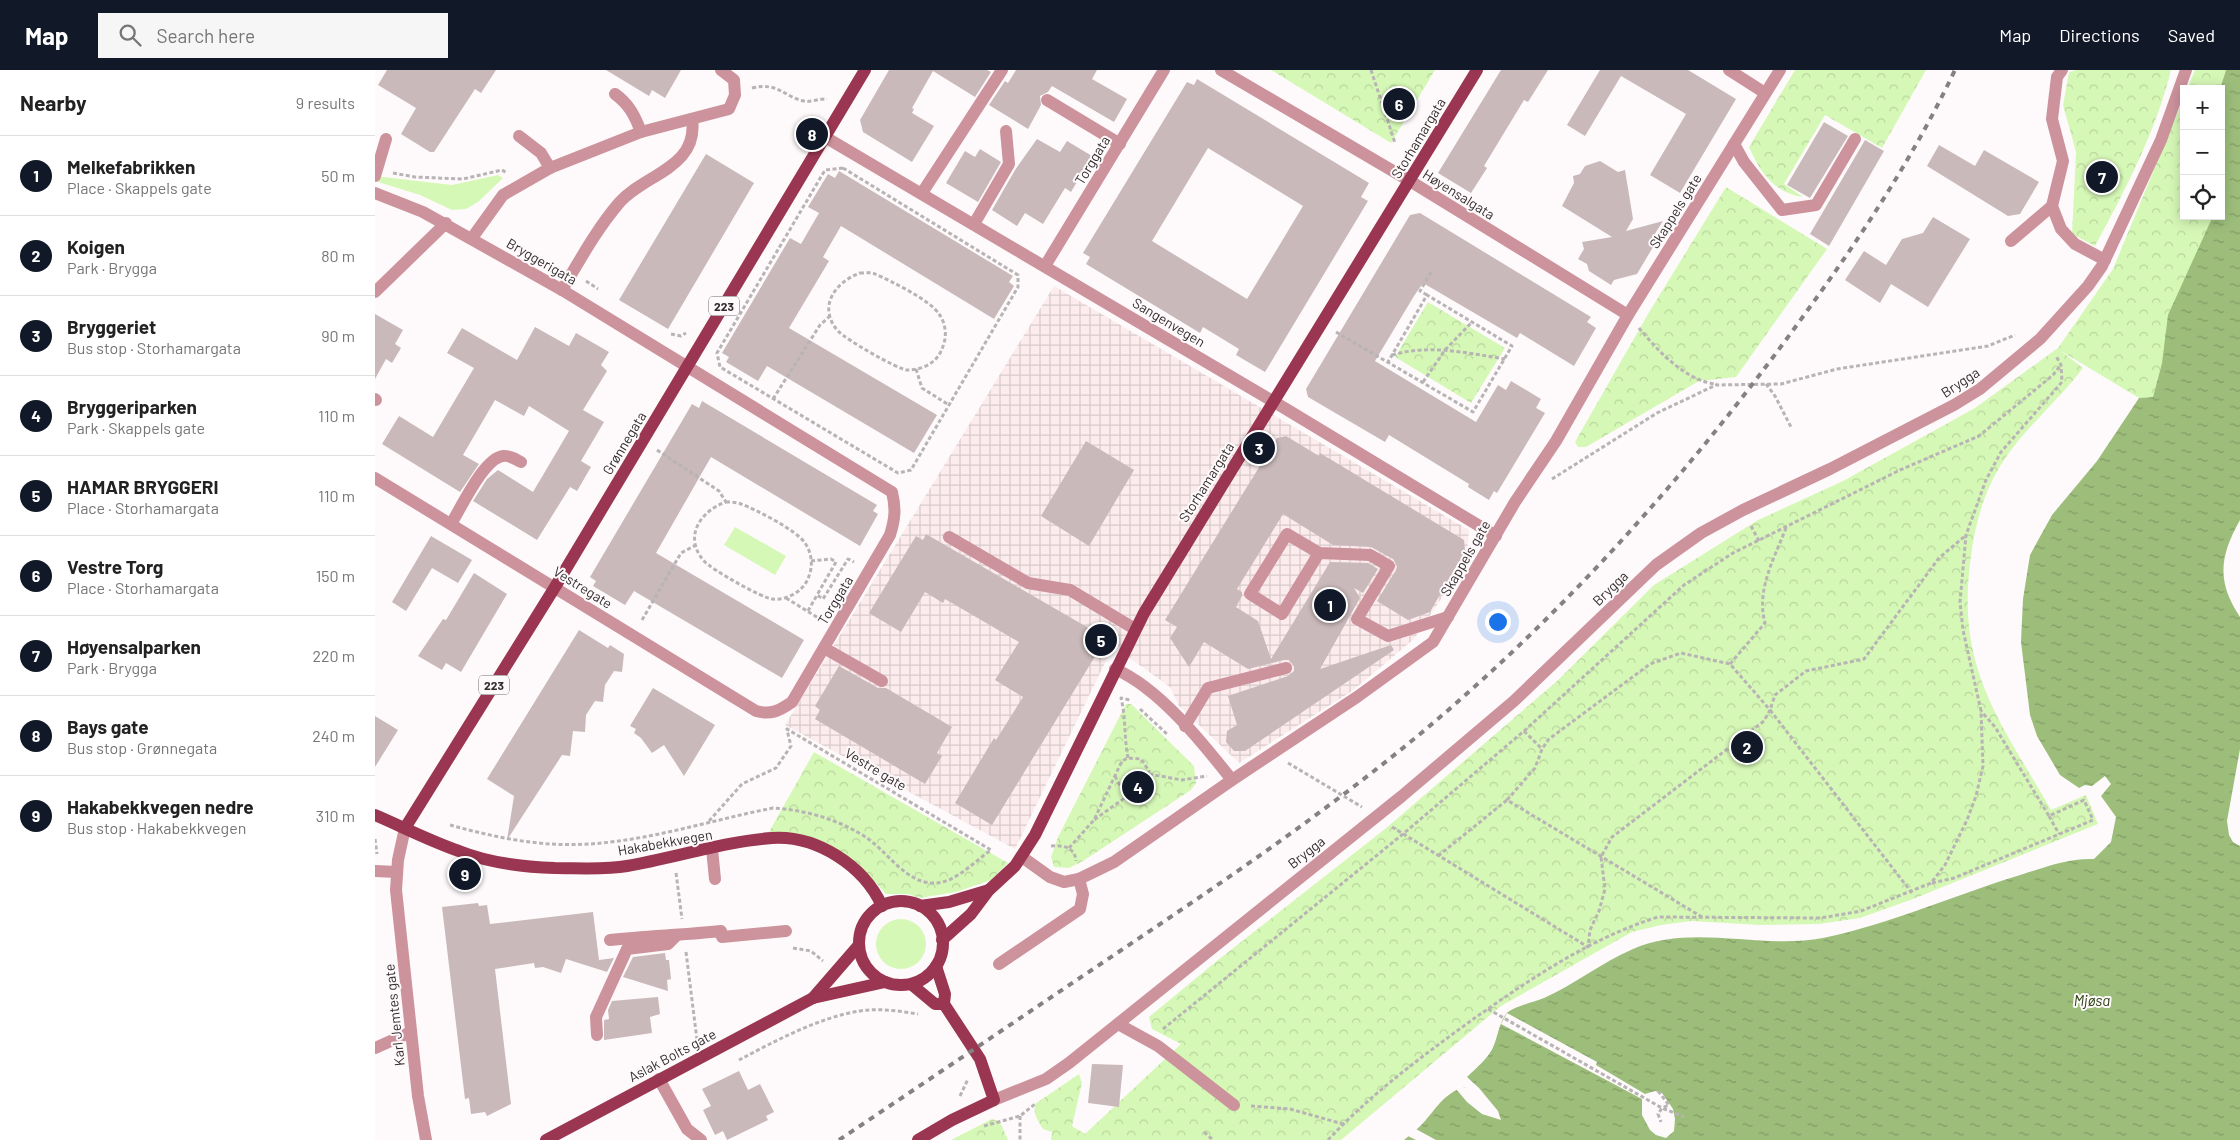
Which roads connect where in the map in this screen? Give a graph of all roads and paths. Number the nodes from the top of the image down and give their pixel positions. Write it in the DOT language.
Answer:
graph roads {
  1 [pos="721,70"];
  2 [pos="865,70"];
  3 [pos="1002,70"];
  4 [pos="1164,70"];
  5 [pos="1221,70"];
  6 [pos="1371,70"];
  7 [pos="1477,70"];
  8 [pos="1729,70"];
  9 [pos="1780,70"];
  10 [pos="2062,70"];
  11 [pos="2187,70"];
  12 [pos="1765,93"];
  13 [pos="615,94"];
  14 [pos="735,95"];
  15 [pos="1047,100"];
  16 [pos="843,108"];
  17 [pos="692,119"];
  18 [pos="1006,131"];
  19 [pos="641,132"];
  20 [pos="519,136"];
  21 [pos="825,136"];
  22 [pos="386,139"];
  23 [pos="1855,139"];
  24 [pos="1395,143"];
  25 [pos="1120,144"];
  26 [pos="1733,144"];
  27 [pos="551,168"];
  28 [pos="376,174"];
  29 [pos="1410,182"];
  30 [pos="523,185"];
  31 [pos="375,193"];
  32 [pos="922,194"];
  33 [pos="2052,206"];
  34 [pos="446,223"];
  35 [pos="974,224"];
  36 [pos="472,238"];
  37 [pos="2011,241"];
  38 [pos="2105,260"];
  39 [pos="1045,266"];
  40 [pos="573,272"];
  41 [pos="1431,272"];
  42 [pos="562,290"];
  43 [pos="375,292"];
  44 [pos="604,292"];
  45 [pos="1427,295"];
  46 [pos="830,315"];
  47 [pos="1628,315"];
  48 [pos="1472,322"];
  49 [pos="1334,331"];
  50 [pos="687,332"];
  51 [pos="666,333"];
  52 [pos="2040,339"];
  53 [pos="1445,350"];
  54 [pos="1392,355"];
  55 [pos="2056,356"];
  56 [pos="1505,359"];
  57 [pos="1388,362"];
  58 [pos="2061,365"];
  59 [pos="688,366"];
  60 [pos="916,369"];
  61 [pos="1423,382"];
  62 [pos="1765,384"];
  63 [pos="1723,385"];
  64 [pos="773,398"];
  65 [pos="1273,402"];
  66 [pos="949,405"];
  67 [pos="764,413"];
  68 [pos="1791,427"];
  69 [pos="661,442"];
  70 [pos="657,450"];
  71 [pos="652,458"];
  72 [pos="521,462"];
  73 [pos="375,478"];
  74 [pos="1547,483"];
  75 [pos="892,492"];
  76 [pos="726,502"];
  77 [pos="451,524"];
  78 [pos="1786,528"];
  79 [pos="1966,535"];
  80 [pos="1496,536"];
  81 [pos="949,537"];
  82 [pos="696,545"];
  83 [pos="1319,553"];
  84 [pos="859,555"];
  85 [pos="811,561"];
  86 [pos="855,563"];
  87 [pos="850,571"];
  88 [pos="555,587"];
  89 [pos="817,595"];
  90 [pos="787,598"];
  91 [pos="807,611"];
  92 [pos="825,611"];
  93 [pos="634,616"];
  94 [pos="1448,617"];
  95 [pos="821,619"];
  96 [pos="642,621"];
  97 [pos="650,626"];
  98 [pos="816,627"];
  99 [pos="1135,629"];
  100 [pos="631,634"];
  101 [pos="824,648"];
  102 [pos="1730,664"];
  103 [pos="1286,668"];
  104 [pos="1115,669"];
  105 [pos="882,681"];
  106 [pos="1131,700"];
  107 [pos="1138,707"];
  108 [pos="1770,710"];
  109 [pos="1981,711"];
  110 [pos="776,712"];
  111 [pos="1185,726"];
  112 [pos="787,729"];
  113 [pos="1524,731"];
  114 [pos="1171,738"];
  115 [pos="1542,749"];
  116 [pos="1272,754"];
  117 [pos="1128,758"];
  118 [pos="1149,774"];
  119 [pos="1204,774"];
  120 [pos="1115,775"];
  121 [pos="1232,780"];
  122 [pos="1199,785"];
  123 [pos="1135,791"];
  124 [pos="1507,800"];
  125 [pos="375,815"];
  126 [pos="1377,816"];
  127 [pos="2049,816"];
  128 [pos="1094,820"];
  129 [pos="709,821"];
  130 [pos="405,828"];
  131 [pos="1403,834"];
  132 [pos="2059,834"];
  133 [pos="1051,846"];
  134 [pos="1069,848"];
  135 [pos="712,849"];
  136 [pos="991,850"];
  137 [pos="1022,856"];
  138 [pos="1438,856"];
  139 [pos="1601,856"];
  140 [pos="375,871"];
  141 [pos="397,872"];
  142 [pos="676,872"];
  143 [pos="715,879"];
  144 [pos="1079,879"];
  145 [pos="1931,883"];
  146 [pos="989,890"];
  147 [pos="1912,893"];
  148 [pos="882,906"];
  149 [pos="920,906"];
  150 [pos="1702,917"];
  151 [pos="786,931"];
  152 [pos="680,935"];
  153 [pos="610,940"];
  154 [pos="942,940"];
  155 [pos="788,946"];
  156 [pos="859,946"];
  157 [pos="1588,947"];
  158 [pos="826,963"];
  159 [pos="999,964"];
  160 [pos="936,966"];
  161 [pos="885,982"];
  162 [pos="911,984"];
  163 [pos="813,998"];
  164 [pos="944,1004"];
  165 [pos="1488,1009"];
  166 [pos="1118,1024"];
  167 [pos="411,1032"];
  168 [pos="597,1035"];
  169 [pos="1148,1041"];
  170 [pos="375,1048"];
  171 [pos="699,1058"];
  172 [pos="738,1061"];
  173 [pos="969,1073"];
  174 [pos="659,1079"];
  175 [pos="1658,1091"];
  176 [pos="994,1100"];
  177 [pos="1040,1100"];
  178 [pos="1234,1105"];
  179 [pos="1662,1108"];
  180 [pos="1684,1117"];
  181 [pos="952,1120"];
  182 [pos="1661,1122"];
  183 [pos="1343,1124"];
  184 [pos="1204,1132"];
  185 [pos="426,1140"];
  186 [pos="546,1140"];
  187 [pos="701,1140"];
  188 [pos="918,1140"];
  189 [pos="1021,1140"];
  190 [pos="1213,1140"];
  191 [pos="1328,1140"];
  1 -- 14 [label="street"];
  2 -- 16 [label="main road, Grønnegata / 223"];
  3 -- 32 [label="street"];
  4 -- 25 [label="street, Torggata"];
  5 -- 29 [label="street, Høyensalgata"];
  6 -- 24 [label="path"];
  7 -- 29 [label="main road, Storhamargata"];
  8 -- 12 [label="street"];
  9 -- 12 [label="street, Skappels gate"];
  10 -- 33 [label="street"];
  11 -- 38 [label="street, Brygga"];
  12 -- 26 [label="street, Skappels gate"];
  13 -- 19 [label="street"];
  14 -- 16 [label="path"];
  14 -- 17 [label="street"];
  15 -- 25 [label="street"];
  16 -- 21 [label="main road, Grønnegata / 223"];
  17 -- 19 [label="street"];
  17 -- 40 [label="street"];
  18 -- 35 [label="street"];
  19 -- 27 [label="street"];
  20 -- 27 [label="street"];
  21 -- 32 [label="street, Sangenvegen"];
  21 -- 59 [label="main road, Grønnegata / 223"];
  22 -- 28 [label="street"];
  23 -- 26 [label="street"];
  25 -- 39 [label="street, Torggata"];
  26 -- 47 [label="street, Skappels gate"];
  27 -- 30 [label="street"];
  28 -- 30 [label="path"];
  29 -- 47 [label="street, Høyensalgata"];
  29 -- 65 [label="main road, Storhamargata"];
  30 -- 36 [label="street"];
  31 -- 34 [label="street, Bryggerigata"];
  32 -- 35 [label="street, Sangenvegen"];
  33 -- 37 [label="street"];
  33 -- 38 [label="street"];
  34 -- 36 [label="street, Bryggerigata"];
  34 -- 43 [label="street"];
  35 -- 39 [label="street, Sangenvegen"];
  36 -- 42 [label="street, Bryggerigata"];
  38 -- 52 [label="street, Brygga"];
  39 -- 65 [label="street, Sangenvegen"];
  40 -- 42 [label="street"];
  40 -- 44 [label="path"];
  41 -- 45 [label="path"];
  42 -- 59 [label="street, Bryggerigata"];
  45 -- 48 [label="path"];
  45 -- 54 [label="path"];
  46 -- 60 [label="path"];
  46 -- 60 [label="path"];
  46 -- 64 [label="path"];
  47 -- 63 [label="path"];
  47 -- 80 [label="street, Skappels gate"];
  48 -- 53 [label="path"];
  48 -- 56 [label="path"];
  49 -- 57 [label="path"];
  50 -- 51 [label="path"];
  52 -- 62 [label="path"];
  52 -- 126 [label="street, Brygga"];
  53 -- 54 [label="path"];
  53 -- 56 [label="path"];
  53 -- 61 [label="path"];
  54 -- 57 [label="path"];
  55 -- 58 [label="path"];
  56 -- 61 [label="path"];
  57 -- 61 [label="path"];
  58 -- 78 [label="path"];
  58 -- 79 [label="path"];
  59 -- 67 [label="street, Bryggerigata"];
  59 -- 88 [label="main road, Grønnegata / 223"];
  60 -- 66 [label="path"];
  62 -- 63 [label="path"];
  62 -- 68 [label="path"];
  63 -- 74 [label="path"];
  64 -- 66 [label="path"];
  64 -- 66 [label="path"];
  64 -- 67 [label="path"];
  65 -- 80 [label="street, Sangenvegen"];
  65 -- 99 [label="main road, Storhamargata"];
  67 -- 75 [label="street, Bryggerigata"];
  69 -- 70 [label="path"];
  70 -- 71 [label="path"];
  70 -- 76 [label="path"];
  72 -- 77 [label="street"];
  73 -- 77 [label="street, Vestregate"];
  75 -- 101 [label="street, Torggata"];
  76 -- 82 [label="path"];
  76 -- 85 [label="path"];
  77 -- 88 [label="street, Vestregate"];
  78 -- 102 [label="path"];
  78 -- 113 [label="path"];
  79 -- 108 [label="path"];
  79 -- 109 [label="path"];
  80 -- 94 [label="street, Skappels gate"];
  81 -- 99 [label="street"];
  82 -- 90 [label="path"];
  82 -- 96 [label="path"];
  83 -- 83 [label="street"];
  83 -- 94 [label="street"];
  84 -- 86 [label="path"];
  85 -- 89 [label="path"];
  85 -- 90 [label="path"];
  86 -- 87 [label="path"];
  86 -- 89 [label="path"];
  88 -- 100 [label="street, Vestregate"];
  88 -- 130 [label="main road, Grønnegata / 223"];
  89 -- 91 [label="path"];
  90 -- 91 [label="path"];
  91 -- 95 [label="path"];
  92 -- 95 [label="path"];
  93 -- 96 [label="path"];
  94 -- 116 [label="street, Skappels gate"];
  95 -- 98 [label="path"];
  96 -- 97 [label="path"];
  96 -- 100 [label="path"];
  99 -- 104 [label="main road, Storhamargata"];
  100 -- 110 [label="street, Vestregate"];
  101 -- 105 [label="street"];
  101 -- 110 [label="street, Torggata"];
  102 -- 108 [label="path"];
  102 -- 115 [label="path"];
  103 -- 111 [label="street"];
  104 -- 111 [label="street"];
  104 -- 137 [label="main road, Storhamargata"];
  106 -- 117 [label="path"];
  107 -- 114 [label="path"];
  108 -- 139 [label="path"];
  108 -- 147 [label="path"];
  109 -- 127 [label="path"];
  109 -- 145 [label="path"];
  110 -- 112 [label="path, Vestre gate"];
  111 -- 121 [label="street"];
  112 -- 129 [label="path"];
  112 -- 136 [label="path, Vestre gate"];
  113 -- 115 [label="path"];
  113 -- 131 [label="path"];
  115 -- 124 [label="path"];
  116 -- 121 [label="street, Skappels gate"];
  116 -- 126 [label="path"];
  117 -- 118 [label="path"];
  117 -- 120 [label="path"];
  118 -- 119 [label="path"];
  118 -- 123 [label="path"];
  119 -- 121 [label="path"];
  119 -- 122 [label="path"];
  120 -- 123 [label="path"];
  120 -- 128 [label="path"];
  121 -- 144 [label="street, Skappels gate"];
  123 -- 128 [label="path"];
  124 -- 138 [label="path"];
  124 -- 139 [label="path"];
  125 -- 130 [label="main road, Hakabekkvegen"];
  126 -- 131 [label="path"];
  126 -- 166 [label="street, Brygga"];
  127 -- 132 [label="path"];
  127 -- 132 [label="path"];
  128 -- 134 [label="path"];
  130 -- 135 [label="main road, Hakabekkvegen"];
  130 -- 141 [label="street, Karl Jemtes gate"];
  131 -- 138 [label="path"];
  131 -- 169 [label="path"];
  132 -- 145 [label="path"];
  133 -- 134 [label="path"];
  134 -- 144 [label="path"];
  135 -- 143 [label="street"];
  135 -- 148 [label="main road, Hakabekkvegen"];
  137 -- 144 [label="street, Skappels gate"];
  137 -- 146 [label="main road, Storhamargata"];
  138 -- 157 [label="path"];
  139 -- 150 [label="path"];
  139 -- 157 [label="path"];
  140 -- 141 [label="street"];
  141 -- 167 [label="street, Karl Jemtes gate"];
  142 -- 152 [label="path"];
  144 -- 159 [label="street"];
  145 -- 147 [label="path"];
  146 -- 149 [label="main road, Storhamargata"];
  146 -- 154 [label="main road, Storhamargata"];
  147 -- 150 [label="path"];
  148 -- 149 [label="main road"];
  148 -- 156 [label="main road"];
  149 -- 154 [label="main road"];
  150 -- 157 [label="path"];
  151 -- 152 [label="street"];
  152 -- 153 [label="street"];
  152 -- 168 [label="street"];
  152 -- 171 [label="path"];
  154 -- 160 [label="main road"];
  155 -- 158 [label="path"];
  156 -- 161 [label="main road"];
  156 -- 163 [label="main road, Aslak Bolts gate"];
  157 -- 165 [label="path"];
  160 -- 162 [label="main road"];
  160 -- 164 [label="main road"];
  161 -- 162 [label="main road"];
  161 -- 163 [label="main road, Aslak Bolts gate"];
  162 -- 164 [label="main road"];
  163 -- 171 [label="main road, Aslak Bolts gate"];
  164 -- 172 [label="path"];
  164 -- 176 [label="main road"];
  165 -- 179 [label="path"];
  165 -- 183 [label="path"];
  166 -- 169 [label="street"];
  166 -- 176 [label="street, Brygga"];
  167 -- 170 [label="street"];
  167 -- 185 [label="street, Karl Jemtes gate"];
  169 -- 178 [label="street"];
  171 -- 174 [label="main road, Aslak Bolts gate"];
  173 -- 181 [label="path"];
  174 -- 186 [label="main road, Aslak Bolts gate"];
  174 -- 187 [label="street"];
  175 -- 179 [label="path"];
  176 -- 181 [label="main road"];
  177 -- 189 [label="path"];
  178 -- 183 [label="path"];
  179 -- 180 [label="path"];
  179 -- 182 [label="path"];
  181 -- 188 [label="main road"];
  183 -- 191 [label="path"];
  184 -- 190 [label="path"];
}
